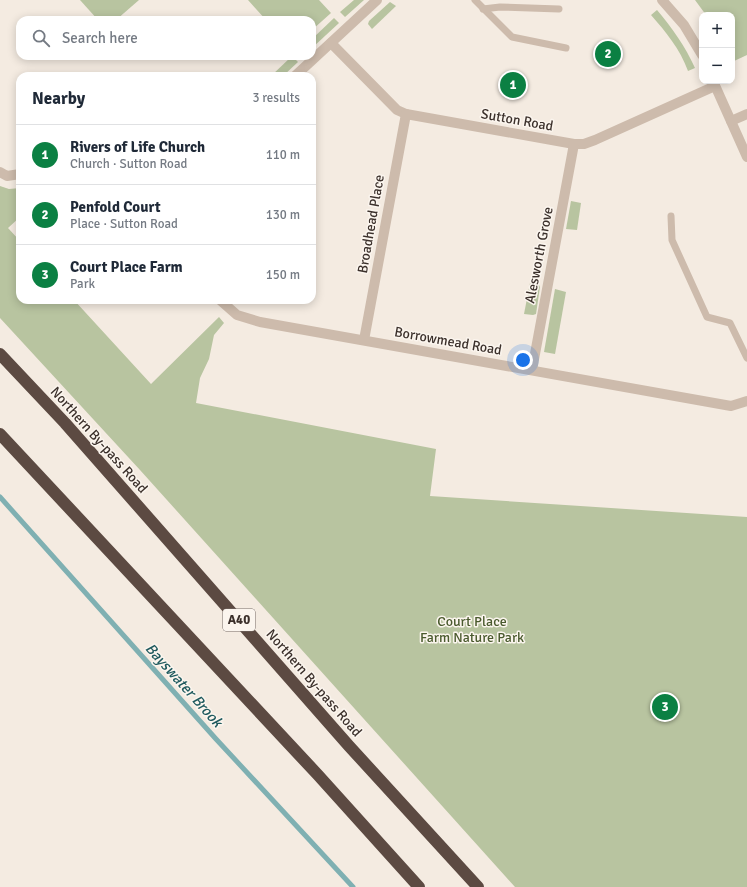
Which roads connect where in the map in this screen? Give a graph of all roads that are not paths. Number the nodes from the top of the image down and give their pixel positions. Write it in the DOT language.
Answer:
graph roads {
  1 [pos="377,0"];
  2 [pos="475,0"];
  3 [pos="662,0"];
  4 [pos="483,9"];
  5 [pos="559,9"];
  6 [pos="331,43"];
  7 [pos="566,48"];
  8 [pos="699,50"];
  9 [pos="316,57"];
  10 [pos="312,60"];
  11 [pos="299,72"];
  12 [pos="714,84"];
  13 [pos="406,114"];
  14 [pos="747,114"];
  15 [pos="731,121"];
  16 [pos="574,144"];
  17 [pos="747,157"];
  18 [pos="0,172"];
  19 [pos="16,175"];
  20 [pos="671,216"];
  21 [pos="224,304"];
  22 [pos="364,340"];
  23 [pos="0,354"];
  24 [pos="747,358"];
  25 [pos="532,370"];
  26 [pos="747,401"];
  27 [pos="0,434"];
  28 [pos="419,887"];
  29 [pos="478,887"];
  1 -- 6 [label="street"];
  2 -- 4 [label="lane"];
  3 -- 8 [label="street"];
  4 -- 5 [label="lane"];
  4 -- 7 [label="lane"];
  6 -- 9 [label="street"];
  6 -- 13 [label="street, Sutton Road"];
  10 -- 11 [label="street"];
  12 -- 15 [label="street"];
  12 -- 16 [label="street, Sutton Road"];
  13 -- 16 [label="street, Sutton Road"];
  13 -- 22 [label="street, Broadhead Place"];
  14 -- 15 [label="street"];
  15 -- 17 [label="street"];
  16 -- 25 [label="street, Alesworth Grove"];
  18 -- 19 [label="street"];
  20 -- 24 [label="lane"];
  21 -- 22 [label="street, Borrowmead Road"];
  22 -- 25 [label="street, Borrowmead Road"];
  23 -- 29 [label="highway, Northern By-pass Road / A40"];
  25 -- 26 [label="street, Borrowmead Road"];
  27 -- 28 [label="highway"];
}
